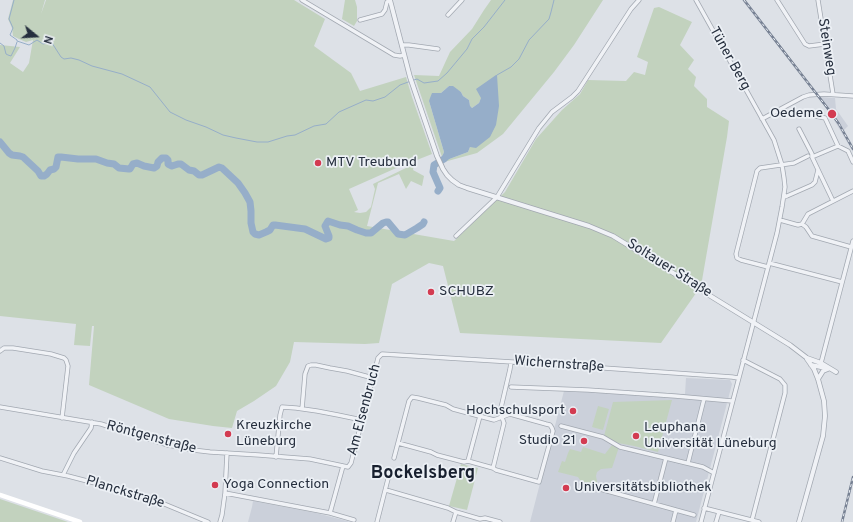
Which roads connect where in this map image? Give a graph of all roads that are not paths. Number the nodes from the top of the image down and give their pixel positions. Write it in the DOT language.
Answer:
graph roads {
  1 [pos="302,0"];
  2 [pos="390,0"];
  3 [pos="462,0"];
  4 [pos="639,0"];
  5 [pos="696,0"];
  6 [pos="777,0"];
  7 [pos="818,0"];
  8 [pos="448,15"];
  9 [pos="360,20"];
  10 [pos="825,44"];
  11 [pos="402,45"];
  12 [pos="438,49"];
  13 [pos="404,55"];
  14 [pos="833,94"];
  15 [pos="853,96"];
  16 [pos="815,116"];
  17 [pos="762,119"];
  18 [pos="800,129"];
  19 [pos="838,146"];
  20 [pos="810,157"];
  21 [pos="853,162"];
  22 [pos="782,164"];
  23 [pos="818,170"];
  24 [pos="853,191"];
  25 [pos="497,197"];
  26 [pos="784,197"];
  27 [pos="833,201"];
  28 [pos="780,220"];
  29 [pos="802,224"];
  30 [pos="456,236"];
  31 [pos="853,241"];
  32 [pos="851,247"];
  33 [pos="768,265"];
  34 [pos="842,282"];
  35 [pos="753,322"];
  36 [pos="0,351"];
  37 [pos="380,356"];
  38 [pos="807,358"];
  39 [pos="743,360"];
  40 [pos="510,362"];
  41 [pos="819,362"];
  42 [pos="811,365"];
  43 [pos="829,369"];
  44 [pos="836,372"];
  45 [pos="373,378"];
  46 [pos="738,378"];
  47 [pos="818,379"];
  48 [pos="511,387"];
  49 [pos="704,399"];
  50 [pos="732,401"];
  51 [pos="0,407"];
  52 [pos="302,409"];
  53 [pos="480,416"];
  54 [pos="502,417"];
  55 [pos="62,418"];
  56 [pos="362,420"];
  57 [pos="92,422"];
  58 [pos="561,426"];
  59 [pos="398,443"];
  60 [pos="227,453"];
  61 [pos="276,456"];
  62 [pos="0,458"];
  63 [pos="394,458"];
  64 [pos="666,458"];
  65 [pos="468,461"];
  66 [pos="688,463"];
  67 [pos="350,465"];
  68 [pos="343,466"];
  69 [pos="493,468"];
  70 [pos="390,472"];
  71 [pos="714,473"];
  72 [pos="63,475"];
  73 [pos="582,484"];
  74 [pos="386,490"];
  75 [pos="225,493"];
  76 [pos="0,495"];
  77 [pos="654,504"];
  78 [pos="704,508"];
  79 [pos="676,510"];
  80 [pos="456,512"];
  81 [pos="719,512"];
  82 [pos="330,513"];
  83 [pos="694,515"];
  84 [pos="354,520"];
  85 [pos="480,520"];
  86 [pos="752,520"];
  87 [pos="80,522"];
  88 [pos="208,522"];
  89 [pos="220,522"];
  90 [pos="377,522"];
  91 [pos="453,522"];
  92 [pos="500,522"];
  93 [pos="673,522"];
  94 [pos="701,522"];
  95 [pos="716,522"];
  96 [pos="759,522"];
  97 [pos="800,522"];
  1 -- 13 [label="street"];
  2 -- 9 [label="street"];
  2 -- 11 [label="street"];
  3 -- 8 [label="street"];
  4 -- 25 [label="street"];
  5 -- 17 [label="street, Tüner Berg"];
  6 -- 10 [label="street"];
  7 -- 10 [label="street, Steinweg"];
  10 -- 14 [label="street, Steinweg"];
  11 -- 12 [label="street"];
  11 -- 13 [label="street"];
  13 -- 25 [label="street, Soltauer Straße"];
  14 -- 15 [label="street"];
  14 -- 17 [label="street"];
  16 -- 19 [label="street"];
  17 -- 22 [label="street, Tüner Berg"];
  18 -- 20 [label="street"];
  19 -- 20 [label="street"];
  19 -- 21 [label="street"];
  20 -- 22 [label="street"];
  20 -- 23 [label="street"];
  22 -- 26 [label="street, Tüner Berg"];
  22 -- 33 [label="street"];
  23 -- 26 [label="street"];
  23 -- 27 [label="street"];
  24 -- 27 [label="street"];
  25 -- 30 [label="street"];
  25 -- 35 [label="street, Soltauer Straße"];
  26 -- 28 [label="street, Tüner Berg"];
  27 -- 29 [label="street"];
  28 -- 29 [label="street"];
  28 -- 33 [label="street, Tüner Berg"];
  29 -- 32 [label="street"];
  31 -- 32 [label="street"];
  32 -- 34 [label="street"];
  33 -- 34 [label="street"];
  33 -- 35 [label="street, Tüner Berg"];
  34 -- 41 [label="street"];
  35 -- 38 [label="street, Soltauer Straße"];
  35 -- 39 [label="street, Tüner Berg"];
  36 -- 55 [label="street"];
  37 -- 40 [label="street, Wichernstraße"];
  37 -- 45 [label="street, Am Elsenbruch"];
  38 -- 41 [label="street, Soltauer Straße"];
  38 -- 42 [label="street"];
  39 -- 46 [label="street, Tüner Berg"];
  39 -- 86 [label="street"];
  40 -- 46 [label="street, Wichernstraße"];
  40 -- 54 [label="street"];
  41 -- 42 [label="street"];
  41 -- 43 [label="street, Soltauer Straße"];
  42 -- 43 [label="street, Soltauer Straße"];
  42 -- 47 [label="street"];
  43 -- 44 [label="street, Soltauer Straße"];
  43 -- 47 [label="street"];
  45 -- 52 [label="street"];
  45 -- 56 [label="street, Am Elsenbruch"];
  46 -- 50 [label="street, Tüner Berg"];
  47 -- 97 [label="street"];
  48 -- 49 [label="street"];
  49 -- 50 [label="street"];
  49 -- 66 [label="street"];
  50 -- 71 [label="street, Tüner Berg"];
  51 -- 55 [label="street, Röntgenstraße"];
  52 -- 56 [label="street"];
  52 -- 61 [label="street"];
  53 -- 54 [label="street"];
  53 -- 59 [label="street"];
  53 -- 65 [label="street"];
  54 -- 69 [label="street"];
  54 -- 69 [label="street"];
  55 -- 57 [label="street, Röntgenstraße"];
  56 -- 67 [label="street, Am Elsenbruch"];
  57 -- 60 [label="street, Röntgenstraße"];
  57 -- 72 [label="street"];
  58 -- 64 [label="street"];
  59 -- 63 [label="street"];
  59 -- 65 [label="street"];
  60 -- 61 [label="street, Röntgenstraße"];
  60 -- 75 [label="street"];
  61 -- 68 [label="street, Röntgenstraße"];
  62 -- 72 [label="street, Planckstraße"];
  64 -- 66 [label="street"];
  64 -- 77 [label="street"];
  65 -- 69 [label="street"];
  66 -- 71 [label="street"];
  67 -- 68 [label="street, Röntgenstraße"];
  68 -- 82 [label="street"];
  70 -- 74 [label="street"];
  71 -- 78 [label="street, Tüner Berg"];
  72 -- 88 [label="street, Planckstraße"];
  73 -- 77 [label="street"];
  74 -- 80 [label="street"];
  74 -- 90 [label="street"];
  75 -- 82 [label="street"];
  75 -- 89 [label="street"];
  76 -- 87 [label="main road"];
  77 -- 79 [label="street"];
  78 -- 81 [label="street"];
  78 -- 94 [label="street, Tüner Berg"];
  79 -- 83 [label="street"];
  79 -- 93 [label="street"];
  80 -- 85 [label="street"];
  80 -- 91 [label="street"];
  81 -- 86 [label="street"];
  81 -- 95 [label="street"];
  82 -- 84 [label="street"];
  85 -- 92 [label="street"];
  86 -- 96 [label="street"];
}
